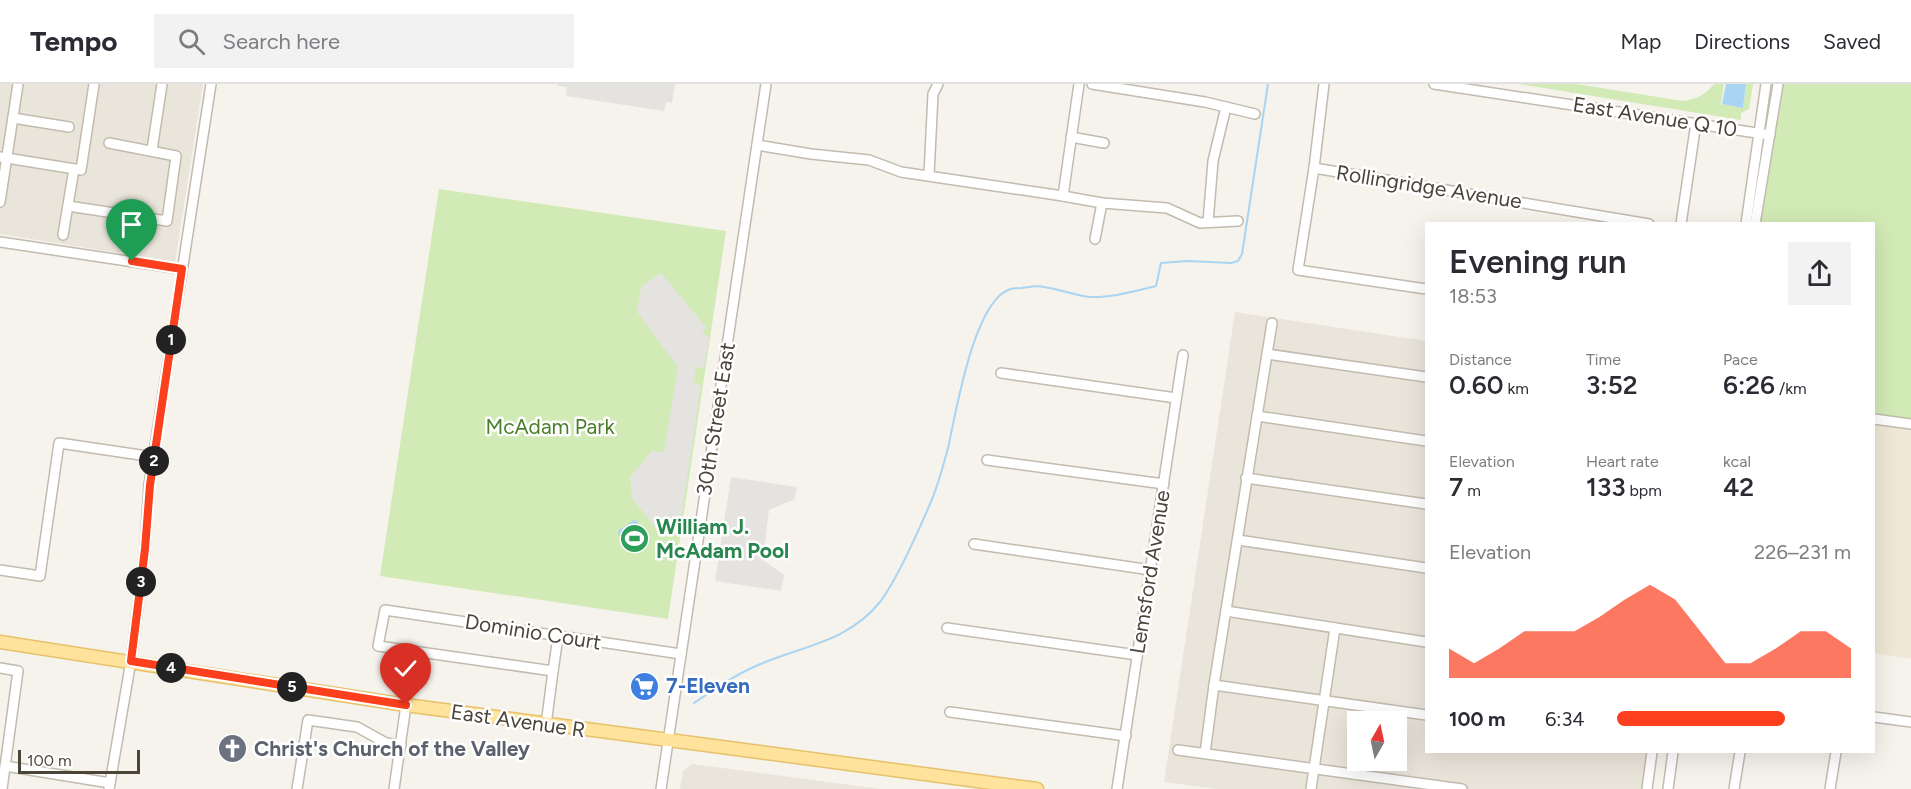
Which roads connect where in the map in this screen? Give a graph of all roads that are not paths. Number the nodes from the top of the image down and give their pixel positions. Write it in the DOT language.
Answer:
graph roads {
  1 [pos="18,84"];
  2 [pos="94,84"];
  3 [pos="162,84"];
  4 [pos="211,84"];
  5 [pos="766,84"];
  6 [pos="938,84"];
  7 [pos="1078,84"];
  8 [pos="1092,84"];
  9 [pos="1323,84"];
  10 [pos="1434,84"];
  11 [pos="1766,84"];
  12 [pos="1773,84"];
  13 [pos="1778,84"];
  14 [pos="1775,104"];
  15 [pos="1226,108"];
  16 [pos="1255,114"];
  17 [pos="13,118"];
  18 [pos="1696,123"];
  19 [pos="69,128"];
  20 [pos="1758,133"];
  21 [pos="1770,135"];
  22 [pos="1071,137"];
  23 [pos="109,142"];
  24 [pos="1104,143"];
  25 [pos="757,145"];
  26 [pos="152,150"];
  27 [pos="3,158"];
  28 [pos="1314,168"];
  29 [pos="77,169"];
  30 [pos="929,175"];
  31 [pos="1063,196"];
  32 [pos="0,202"];
  33 [pos="1102,203"];
  34 [pos="68,206"];
  35 [pos="1238,221"];
  36 [pos="1208,222"];
  37 [pos="1637,222"];
  38 [pos="1681,222"];
  39 [pos="1746,222"];
  40 [pos="1755,222"];
  41 [pos="63,235"];
  42 [pos="1095,239"];
  43 [pos="0,242"];
  44 [pos="182,269"];
  45 [pos="1425,289"];
  46 [pos="1272,323"];
  47 [pos="1267,354"];
  48 [pos="1183,355"];
  49 [pos="1000,373"];
  50 [pos="1425,377"];
  51 [pos="1176,398"];
  52 [pos="1257,416"];
  53 [pos="1875,419"];
  54 [pos="1911,424"];
  55 [pos="1425,441"];
  56 [pos="154,457"];
  57 [pos="987,460"];
  58 [pos="1246,478"];
  59 [pos="1164,484"];
  60 [pos="1425,504"];
  61 [pos="1238,540"];
  62 [pos="974,544"];
  63 [pos="1425,568"];
  64 [pos="0,570"];
  65 [pos="1151,570"];
  66 [pos="1226,611"];
  67 [pos="947,628"];
  68 [pos="1335,628"];
  69 [pos="558,637"];
  70 [pos="0,642"];
  71 [pos="1425,642"];
  72 [pos="681,654"];
  73 [pos="1137,655"];
  74 [pos="131,661"];
  75 [pos="0,668"];
  76 [pos="553,671"];
  77 [pos="1214,685"];
  78 [pos="1324,701"];
  79 [pos="406,705"];
  80 [pos="950,712"];
  81 [pos="1425,715"];
  82 [pos="1875,717"];
  83 [pos="1911,722"];
  84 [pos="546,724"];
  85 [pos="1126,736"];
  86 [pos="668,741"];
  87 [pos="401,745"];
  88 [pos="1178,750"];
  89 [pos="1205,753"];
  90 [pos="1652,753"];
  91 [pos="1673,753"];
  92 [pos="1740,753"];
  93 [pos="1836,753"];
  94 [pos="5,766"];
  95 [pos="1314,769"];
  96 [pos="110,786"];
  97 [pos="1001,787"];
  98 [pos="2,789"];
  99 [pos="297,789"];
  100 [pos="394,789"];
  101 [pos="661,789"];
  102 [pos="1036,789"];
  103 [pos="1117,789"];
  104 [pos="1311,789"];
  105 [pos="1462,789"];
  106 [pos="1647,789"];
  107 [pos="1668,789"];
  108 [pos="1734,789"];
  109 [pos="1830,789"];
  1 -- 17 [label="street"];
  2 -- 29 [label="street"];
  3 -- 26 [label="street"];
  4 -- 44 [label="street"];
  5 -- 25 [label="street, 30th Street East"];
  6 -- 30 [label="street"];
  7 -- 22 [label="street"];
  8 -- 15 [label="street"];
  9 -- 28 [label="street"];
  10 -- 18 [label="street, East Avenue Q 10"];
  11 -- 20 [label="street"];
  12 -- 14 [label="street"];
  13 -- 14 [label="street"];
  14 -- 21 [label="street"];
  15 -- 16 [label="street"];
  15 -- 36 [label="street"];
  17 -- 19 [label="street"];
  17 -- 27 [label="street"];
  18 -- 20 [label="street, East Avenue Q 10"];
  18 -- 38 [label="street"];
  20 -- 21 [label="street, East Avenue Q 10"];
  20 -- 39 [label="street"];
  21 -- 40 [label="street"];
  22 -- 24 [label="street"];
  22 -- 31 [label="street"];
  23 -- 26 [label="street"];
  25 -- 30 [label="street"];
  25 -- 72 [label="street, 30th Street East"];
  26 -- 34 [label="street"];
  27 -- 29 [label="street"];
  27 -- 32 [label="street"];
  28 -- 37 [label="street, Rollingridge Avenue"];
  28 -- 45 [label="street"];
  29 -- 34 [label="street"];
  30 -- 31 [label="street"];
  31 -- 33 [label="street"];
  33 -- 36 [label="street"];
  33 -- 42 [label="street"];
  34 -- 41 [label="street"];
  35 -- 36 [label="street"];
  43 -- 44 [label="street"];
  44 -- 56 [label="street"];
  46 -- 47 [label="street"];
  47 -- 50 [label="street"];
  47 -- 52 [label="street"];
  48 -- 51 [label="street, Lemsford Avenue"];
  49 -- 51 [label="street"];
  51 -- 59 [label="street, Lemsford Avenue"];
  52 -- 55 [label="street"];
  52 -- 58 [label="street"];
  53 -- 54 [label="street"];
  56 -- 64 [label="street"];
  56 -- 74 [label="street"];
  57 -- 59 [label="street"];
  58 -- 60 [label="street"];
  58 -- 61 [label="street"];
  59 -- 65 [label="street, Lemsford Avenue"];
  61 -- 63 [label="street"];
  61 -- 66 [label="street"];
  62 -- 65 [label="street"];
  65 -- 73 [label="street, Lemsford Avenue"];
  66 -- 68 [label="street"];
  66 -- 77 [label="street"];
  67 -- 73 [label="street"];
  68 -- 71 [label="street"];
  68 -- 78 [label="street"];
  69 -- 72 [label="street, Dominio Court"];
  69 -- 76 [label="street"];
  69 -- 76 [label="street, Dominio Court"];
  70 -- 74 [label="main road, East Avenue R"];
  72 -- 86 [label="street, 30th Street East"];
  73 -- 85 [label="street, Lemsford Avenue"];
  74 -- 79 [label="main road, East Avenue R"];
  74 -- 96 [label="street"];
  75 -- 94 [label="street"];
  76 -- 84 [label="street"];
  77 -- 78 [label="street"];
  77 -- 89 [label="street"];
  78 -- 81 [label="street"];
  78 -- 95 [label="street"];
  79 -- 84 [label="main road, East Avenue R"];
  79 -- 87 [label="street"];
  80 -- 85 [label="street"];
  82 -- 83 [label="street"];
  84 -- 86 [label="main road, East Avenue R"];
  85 -- 103 [label="street, Lemsford Avenue"];
  86 -- 97 [label="main road, East Avenue R"];
  86 -- 101 [label="street, 30th Street East"];
  87 -- 99 [label="street"];
  87 -- 100 [label="street"];
  88 -- 89 [label="street"];
  89 -- 95 [label="street"];
  90 -- 106 [label="street"];
  91 -- 107 [label="street"];
  92 -- 108 [label="street"];
  93 -- 109 [label="street"];
  94 -- 96 [label="street"];
  94 -- 98 [label="street"];
  95 -- 104 [label="street"];
  95 -- 105 [label="street"];
  97 -- 102 [label="main road, East Avenue R"];
}
